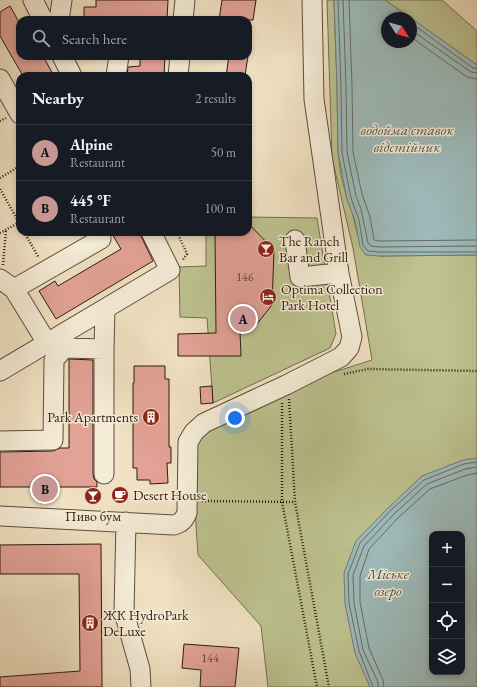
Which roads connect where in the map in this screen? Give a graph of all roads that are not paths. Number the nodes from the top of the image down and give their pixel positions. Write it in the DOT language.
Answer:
graph roads {
  1 [pos="33,0"];
  2 [pos="62,0"];
  3 [pos="185,0"];
  4 [pos="312,0"];
  5 [pos="41,16"];
  6 [pos="60,16"];
  7 [pos="183,16"];
  8 [pos="64,60"];
  9 [pos="118,60"];
  10 [pos="180,60"];
  11 [pos="70,72"];
  12 [pos="117,72"];
  13 [pos="178,72"];
  14 [pos="0,79"];
  15 [pos="16,107"];
  16 [pos="99,236"];
  17 [pos="153,236"];
  18 [pos="295,240"];
  19 [pos="339,273"];
  20 [pos="6,279"];
  21 [pos="105,309"];
  22 [pos="47,343"];
  23 [pos="104,349"];
  24 [pos="0,371"];
  25 [pos="0,440"];
  26 [pos="104,474"];
  27 [pos="0,516"];
  28 [pos="126,522"];
  29 [pos="142,687"];
  1 -- 5 [label="street"];
  2 -- 6 [label="street"];
  3 -- 7 [label="street"];
  4 -- 19 [label="street"];
  8 -- 11 [label="street"];
  9 -- 12 [label="street"];
  10 -- 13 [label="street"];
  14 -- 15 [label="street"];
  16 -- 20 [label="street"];
  17 -- 21 [label="street"];
  18 -- 19 [label="street"];
  19 -- 28 [label="street"];
  20 -- 22 [label="street"];
  21 -- 22 [label="street"];
  21 -- 23 [label="street"];
  22 -- 24 [label="street"];
  23 -- 25 [label="street"];
  23 -- 26 [label="street"];
  27 -- 28 [label="street"];
  28 -- 29 [label="street"];
}
